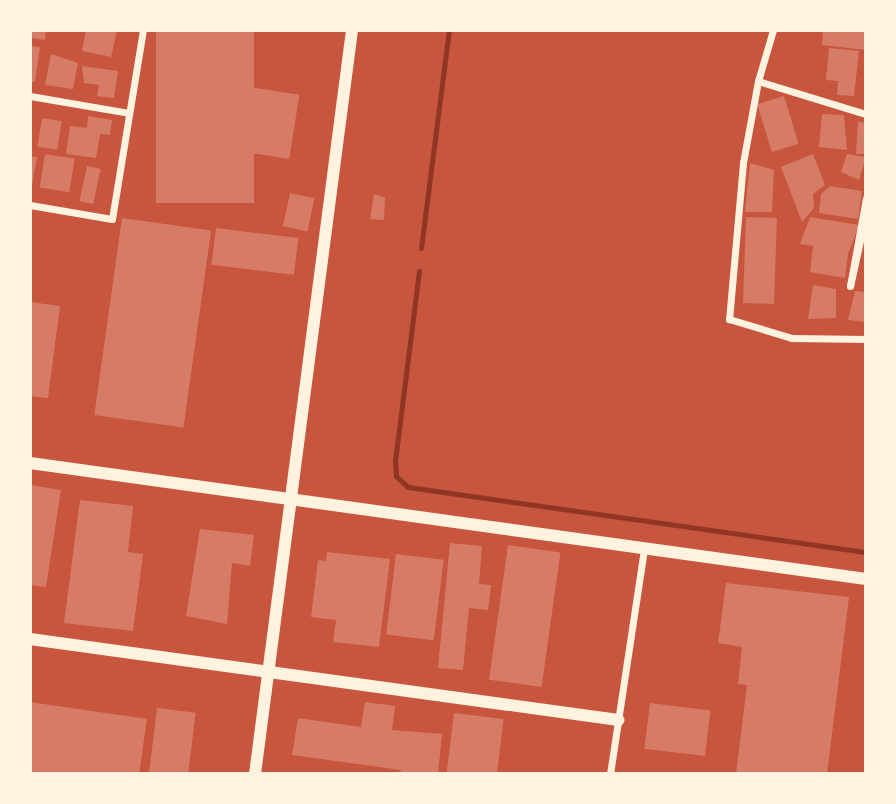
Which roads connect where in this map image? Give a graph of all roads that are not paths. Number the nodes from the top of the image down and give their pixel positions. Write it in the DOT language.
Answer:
graph roads {
  1 [pos="143,30"];
  2 [pos="352,30"];
  3 [pos="773,30"];
  4 [pos="758,81"];
  5 [pos="30,96"];
  6 [pos="129,113"];
  7 [pos="866,114"];
  8 [pos="866,198"];
  9 [pos="30,205"];
  10 [pos="866,232"];
  11 [pos="866,339"];
  12 [pos="30,463"];
  13 [pos="289,501"];
  14 [pos="644,548"];
  15 [pos="866,579"];
  16 [pos="30,639"];
  17 [pos="269,671"];
  18 [pos="618,720"];
  19 [pos="255,774"];
  20 [pos="610,774"];
  1 -- 6 [label="street"];
  2 -- 13 [label="street"];
  3 -- 4 [label="street"];
  4 -- 7 [label="street"];
  4 -- 11 [label="street"];
  5 -- 6 [label="street"];
  6 -- 9 [label="street"];
  8 -- 10 [label="street"];
  12 -- 13 [label="street"];
  13 -- 14 [label="street"];
  13 -- 17 [label="street"];
  14 -- 15 [label="street"];
  14 -- 18 [label="street"];
  16 -- 17 [label="street"];
  17 -- 18 [label="street"];
  17 -- 19 [label="street"];
  18 -- 20 [label="street"];
}
